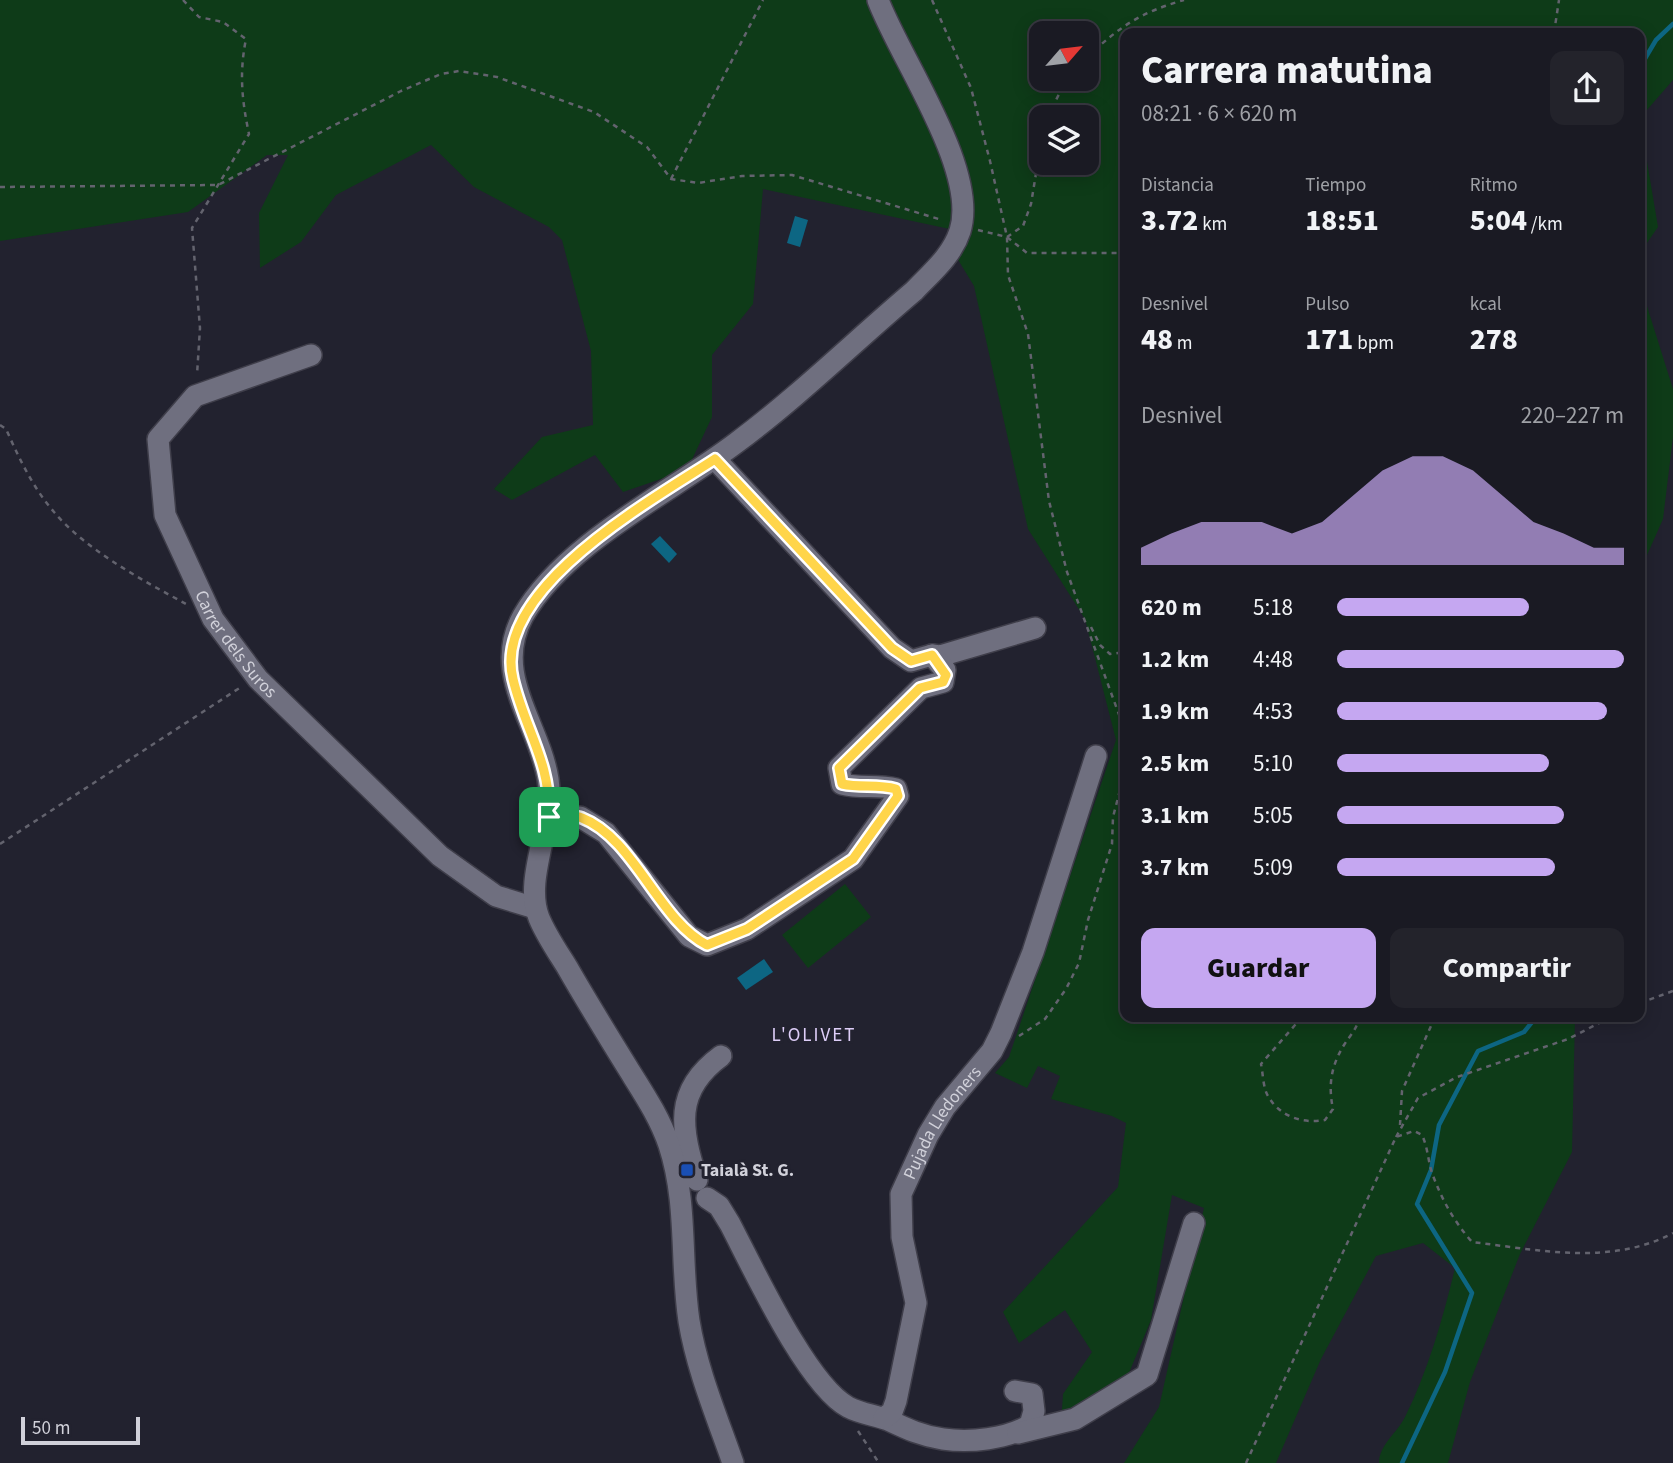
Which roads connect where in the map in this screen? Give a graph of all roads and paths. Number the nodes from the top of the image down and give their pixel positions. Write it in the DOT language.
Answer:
graph roads {
  1 [pos="183,0"];
  2 [pos="763,0"];
  3 [pos="878,0"];
  4 [pos="932,0"];
  5 [pos="1184,0"];
  6 [pos="1559,0"];
  7 [pos="1555,28"];
  8 [pos="1099,46"];
  9 [pos="1036,175"];
  10 [pos="671,178"];
  11 [pos="218,185"];
  12 [pos="0,187"];
  13 [pos="961,226"];
  14 [pos="1007,237"];
  15 [pos="1120,253"];
  16 [pos="311,355"];
  17 [pos="195,396"];
  18 [pos="0,425"];
  19 [pos="715,459"];
  20 [pos="213,619"];
  21 [pos="1088,621"];
  22 [pos="1035,628"];
  23 [pos="1120,653"];
  24 [pos="932,655"];
  25 [pos="258,679"];
  26 [pos="1120,716"];
  27 [pos="1096,756"];
  28 [pos="1120,790"];
  29 [pos="549,817"];
  30 [pos="0,844"];
  31 [pos="535,908"];
  32 [pos="1673,991"];
  33 [pos="1645,1001"];
  34 [pos="1298,1022"];
  35 [pos="1358,1022"];
  36 [pos="1433,1022"];
  37 [pos="1602,1022"];
  38 [pos="992,1051"];
  39 [pos="721,1056"];
  40 [pos="1400,1126"];
  41 [pos="1396,1137"];
  42 [pos="694,1186"];
  43 [pos="683,1217"];
  44 [pos="1194,1223"];
  45 [pos="1673,1233"];
  46 [pos="1015,1391"];
  47 [pos="846,1406"];
  48 [pos="884,1419"];
  49 [pos="1016,1434"];
  50 [pos="733,1463"];
  51 [pos="879,1463"];
  52 [pos="1246,1463"];
  1 -- 11 [label="path"];
  2 -- 10 [label="path"];
  3 -- 13 [label="street"];
  4 -- 14 [label="path"];
  5 -- 8 [label="path"];
  6 -- 7 [label="path"];
  9 -- 14 [label="path"];
  10 -- 11 [label="path"];
  10 -- 13 [label="path"];
  11 -- 12 [label="path"];
  11 -- 17 [label="path"];
  13 -- 14 [label="path"];
  13 -- 19 [label="street"];
  14 -- 15 [label="path"];
  14 -- 21 [label="path"];
  16 -- 17 [label="street, Carrer dels Suros"];
  17 -- 20 [label="street, Carrer dels Suros"];
  18 -- 20 [label="path"];
  19 -- 24 [label="street"];
  19 -- 29 [label="street"];
  20 -- 25 [label="street, Carrer dels Suros"];
  21 -- 23 [label="path"];
  21 -- 26 [label="path"];
  22 -- 24 [label="street"];
  24 -- 29 [label="street"];
  25 -- 30 [label="path"];
  25 -- 31 [label="street, Carrer dels Suros"];
  27 -- 38 [label="street, Pujada Lledoners"];
  28 -- 38 [label="path"];
  29 -- 31 [label="street"];
  31 -- 42 [label="street"];
  32 -- 33 [label="path"];
  34 -- 35 [label="path"];
  36 -- 40 [label="path"];
  37 -- 40 [label="path"];
  38 -- 48 [label="street, Pujada Lledoners"];
  39 -- 42 [label="street"];
  40 -- 41 [label="path"];
  41 -- 45 [label="path"];
  41 -- 52 [label="path"];
  42 -- 43 [label="street"];
  42 -- 43 [label="street"];
  42 -- 47 [label="street"];
  43 -- 50 [label="street"];
  44 -- 49 [label="street"];
  46 -- 49 [label="street"];
  47 -- 48 [label="street"];
  47 -- 51 [label="path"];
  48 -- 49 [label="street"];
}
